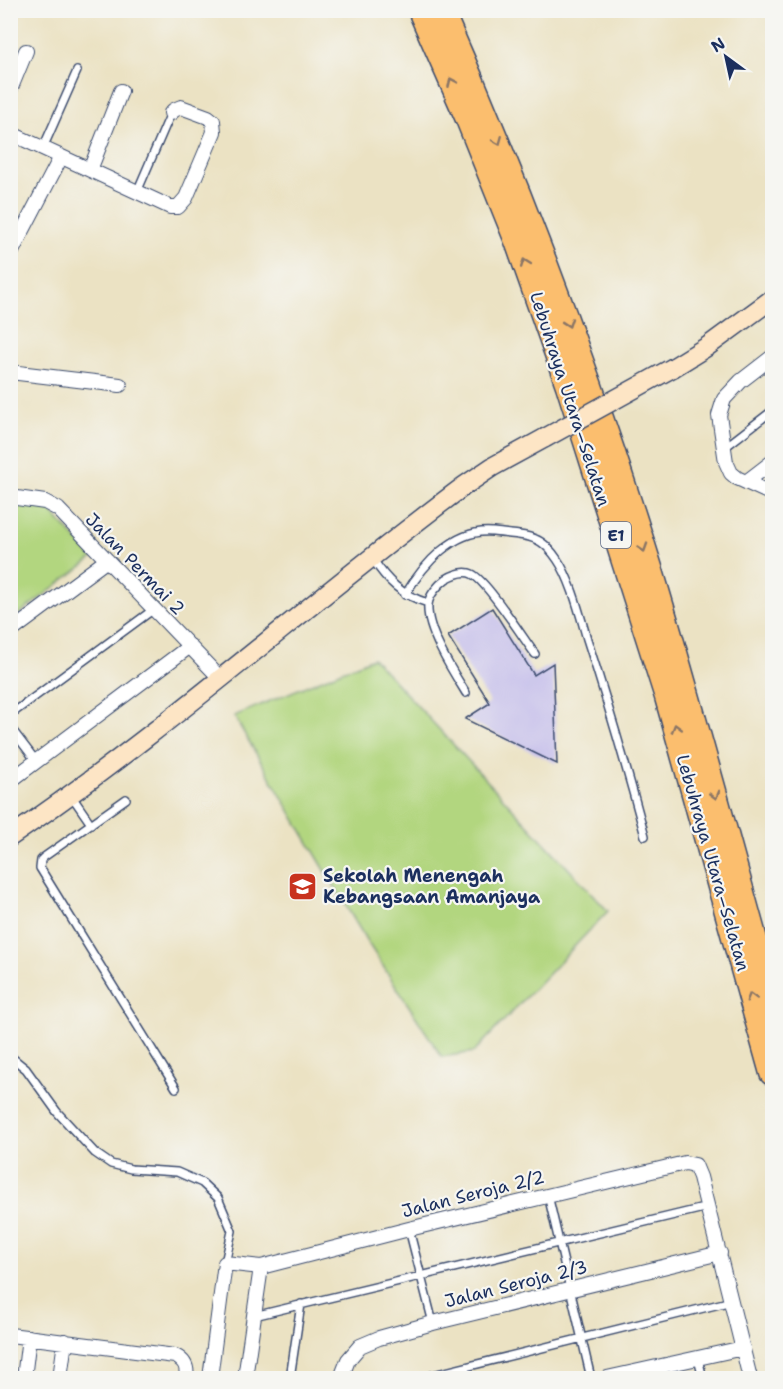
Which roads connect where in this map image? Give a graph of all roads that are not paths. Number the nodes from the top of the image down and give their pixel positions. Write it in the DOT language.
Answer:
graph roads {
  1 [pos="420,10"];
  2 [pos="441,10"];
  3 [pos="26,51"];
  4 [pos="77,71"];
  5 [pos="10,90"];
  6 [pos="121,91"];
  7 [pos="171,113"];
  8 [pos="10,133"];
  9 [pos="44,148"];
  10 [pos="61,157"];
  11 [pos="90,170"];
  12 [pos="137,192"];
  13 [pos="10,255"];
  14 [pos="772,298"];
  15 [pos="772,357"];
  16 [pos="10,372"];
  17 [pos="120,385"];
  18 [pos="772,411"];
  19 [pos="724,448"];
  20 [pos="772,462"];
  21 [pos="746,482"];
  22 [pos="772,494"];
  23 [pos="10,497"];
  24 [pos="372,558"];
  25 [pos="107,560"];
  26 [pos="405,595"];
  27 [pos="428,603"];
  28 [pos="154,609"];
  29 [pos="10,632"];
  30 [pos="190,646"];
  31 [pos="535,654"];
  32 [pos="221,679"];
  33 [pos="466,693"];
  34 [pos="10,715"];
  35 [pos="10,727"];
  36 [pos="36,762"];
  37 [pos="10,781"];
  38 [pos="71,795"];
  39 [pos="126,799"];
  40 [pos="91,824"];
  41 [pos="645,836"];
  42 [pos="10,837"];
  43 [pos="772,1001"];
  44 [pos="10,1056"];
  45 [pos="772,1073"];
  46 [pos="176,1088"];
  47 [pos="548,1195"];
  48 [pos="708,1207"];
  49 [pos="409,1228"];
  50 [pos="559,1243"];
  51 [pos="720,1253"];
  52 [pos="225,1263"];
  53 [pos="261,1268"];
  54 [pos="421,1276"];
  55 [pos="570,1290"];
  56 [pos="732,1301"];
  57 [pos="301,1304"];
  58 [pos="254,1316"];
  59 [pos="433,1323"];
  60 [pos="10,1335"];
  61 [pos="29,1337"];
  62 [pos="582,1337"];
  63 [pos="65,1341"];
  64 [pos="743,1348"];
  65 [pos="698,1359"];
  66 [pos="647,1374"];
  67 [pos="24,1378"];
  68 [pos="60,1378"];
  69 [pos="186,1378"];
  70 [pos="210,1378"];
  71 [pos="245,1378"];
  72 [pos="290,1378"];
  73 [pos="341,1378"];
  74 [pos="421,1378"];
  75 [pos="591,1378"];
  76 [pos="607,1378"];
  77 [pos="703,1378"];
  78 [pos="750,1378"];
  45 -- 1 [label="highway, Lebuhraya Utara–Selatan / E1, one-way"];
  2 -- 43 [label="highway, Lebuhraya Utara–Selatan / E1, one-way"];
  3 -- 5 [label="street"];
  4 -- 9 [label="lane"];
  6 -- 11 [label="street"];
  7 -- 12 [label="lane"];
  7 -- 12 [label="street"];
  8 -- 9 [label="street"];
  9 -- 10 [label="street"];
  10 -- 11 [label="street"];
  10 -- 13 [label="street"];
  11 -- 12 [label="street"];
  14 -- 24 [label="main road, bridge"];
  15 -- 19 [label="street"];
  16 -- 17 [label="street"];
  18 -- 19 [label="lane"];
  19 -- 21 [label="street"];
  20 -- 21 [label="street"];
  21 -- 22 [label="street"];
  23 -- 25 [label="street, Jalan Permai 2"];
  24 -- 26 [label="lane"];
  24 -- 32 [label="main road"];
  25 -- 28 [label="street, Jalan Permai 2"];
  25 -- 29 [label="street"];
  26 -- 27 [label="lane"];
  26 -- 41 [label="lane"];
  27 -- 31 [label="lane"];
  27 -- 33 [label="lane"];
  28 -- 30 [label="street, Jalan Permai 2"];
  28 -- 34 [label="lane"];
  30 -- 32 [label="street, Jalan Permai 2"];
  30 -- 36 [label="street"];
  32 -- 38 [label="main road"];
  35 -- 36 [label="lane"];
  36 -- 37 [label="street"];
  38 -- 40 [label="lane"];
  38 -- 42 [label="main road"];
  39 -- 40 [label="lane"];
  40 -- 46 [label="lane"];
  44 -- 52 [label="lane"];
  47 -- 48 [label="street, Jalan Seroja 2/2"];
  47 -- 49 [label="street, Jalan Seroja 2/2"];
  47 -- 50 [label="lane"];
  48 -- 50 [label="lane"];
  48 -- 51 [label="street"];
  49 -- 53 [label="street, Jalan Seroja 2/2"];
  49 -- 54 [label="lane"];
  50 -- 54 [label="lane"];
  50 -- 55 [label="lane"];
  51 -- 55 [label="street, Jalan Seroja 2/3"];
  51 -- 56 [label="street"];
  52 -- 53 [label="street"];
  52 -- 70 [label="street"];
  53 -- 58 [label="street"];
  54 -- 57 [label="lane"];
  54 -- 59 [label="lane"];
  55 -- 59 [label="street, Jalan Seroja 2/3"];
  55 -- 62 [label="lane"];
  56 -- 62 [label="lane"];
  56 -- 64 [label="street"];
  57 -- 58 [label="lane"];
  57 -- 72 [label="lane"];
  58 -- 71 [label="street"];
  59 -- 73 [label="street, Jalan Seroja 2/3"];
  60 -- 61 [label="street"];
  61 -- 63 [label="street"];
  61 -- 67 [label="street"];
  62 -- 74 [label="lane"];
  62 -- 75 [label="lane"];
  63 -- 68 [label="street"];
  63 -- 69 [label="street"];
  64 -- 65 [label="street"];
  64 -- 78 [label="street"];
  65 -- 66 [label="street"];
  65 -- 77 [label="lane"];
  66 -- 76 [label="street"];
}
